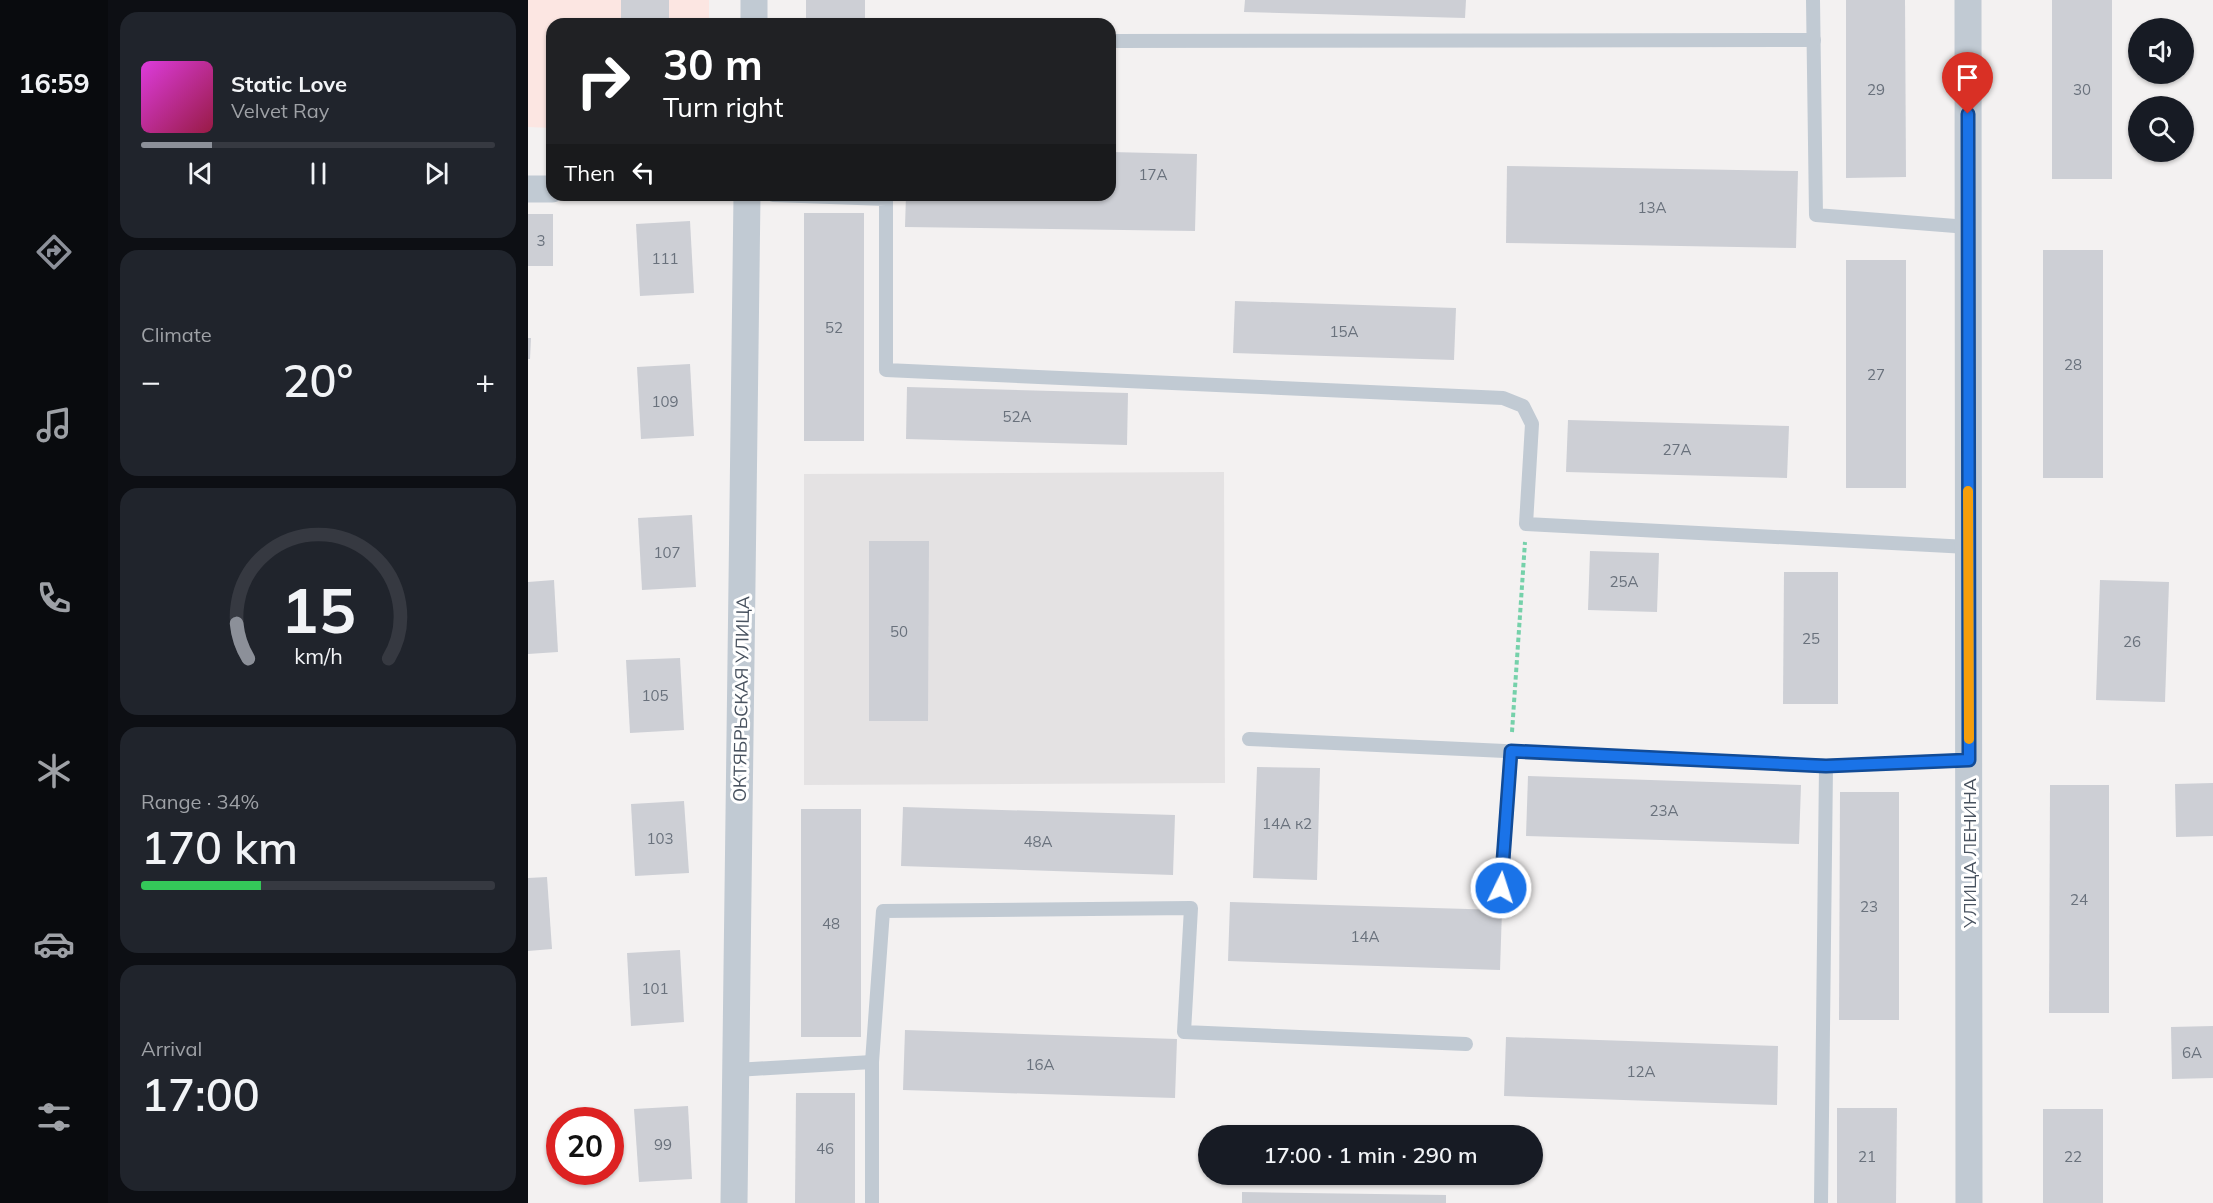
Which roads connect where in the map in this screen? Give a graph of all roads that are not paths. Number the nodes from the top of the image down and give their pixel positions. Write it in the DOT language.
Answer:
graph roads {
  1 [pos="754,0"];
  2 [pos="1813,0"];
  3 [pos="1968,0"];
  4 [pos="753,18"];
  5 [pos="1814,40"];
  6 [pos="1116,41"];
  7 [pos="528,189"];
  8 [pos="546,189"];
  9 [pos="747,201"];
  10 [pos="886,201"];
  11 [pos="1968,227"];
  12 [pos="1968,547"];
  13 [pos="1249,739"];
  14 [pos="1511,751"];
  15 [pos="1969,760"];
  16 [pos="1826,766"];
  17 [pos="1501,888"];
  18 [pos="1467,1044"];
  19 [pos="872,1062"];
  20 [pos="736,1070"];
  21 [pos="734,1203"];
  22 [pos="872,1203"];
  23 [pos="1821,1203"];
  24 [pos="1969,1203"];
  1 -- 4 [label="street"];
  2 -- 5 [label="lane"];
  3 -- 11 [label="street, УЛИЦА ЛЕНИНА"];
  5 -- 6 [label="lane"];
  5 -- 11 [label="lane"];
  7 -- 8 [label="street"];
  9 -- 20 [label="street, ОКТЯБРЬСКАЯ УЛИЦА"];
  10 -- 12 [label="lane"];
  11 -- 12 [label="street, УЛИЦА ЛЕНИНА"];
  12 -- 15 [label="street, УЛИЦА ЛЕНИНА"];
  13 -- 14 [label="lane"];
  14 -- 16 [label="lane"];
  14 -- 17 [label="lane"];
  15 -- 16 [label="lane"];
  15 -- 24 [label="street, УЛИЦА ЛЕНИНА"];
  16 -- 23 [label="lane"];
  18 -- 19 [label="lane"];
  19 -- 20 [label="lane"];
  19 -- 22 [label="lane"];
  20 -- 21 [label="street, ОКТЯБРЬСКАЯ УЛИЦА"];
}
